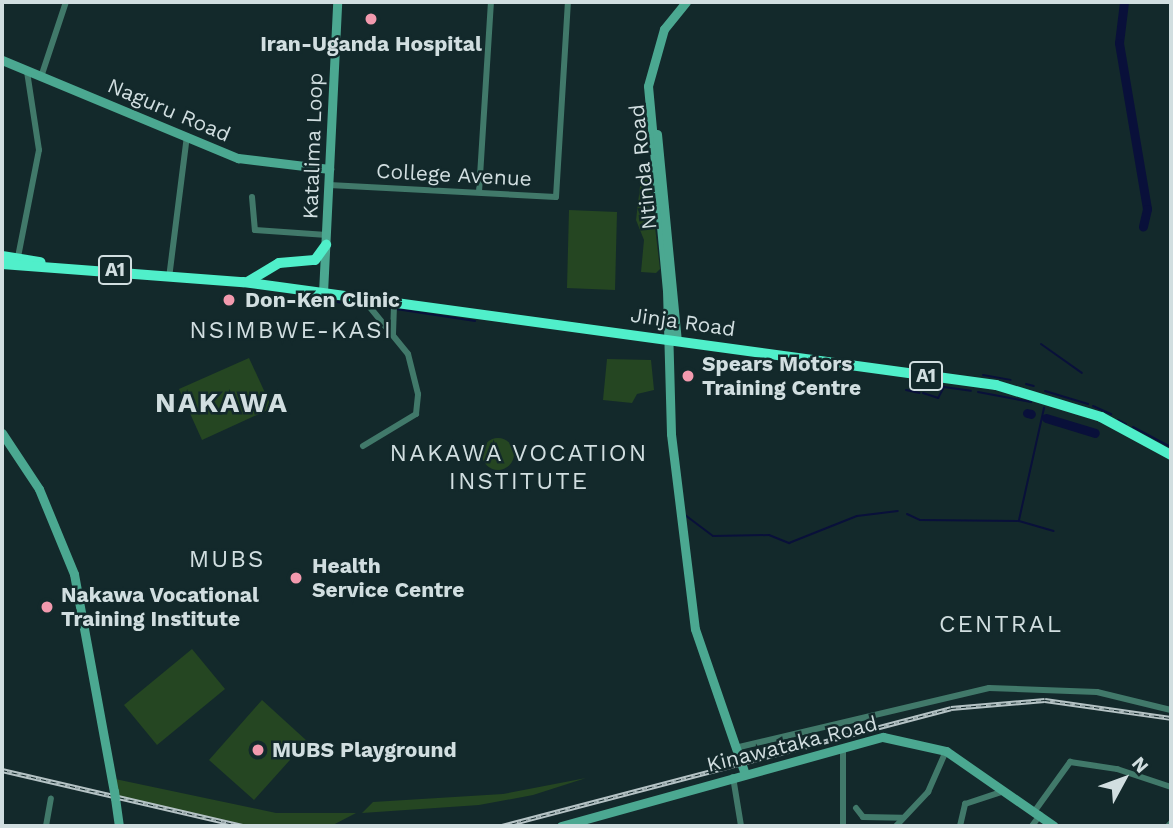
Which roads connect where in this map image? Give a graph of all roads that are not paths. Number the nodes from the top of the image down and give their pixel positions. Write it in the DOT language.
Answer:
graph roads {
  1 [pos="66,2"];
  2 [pos="337,2"];
  3 [pos="491,2"];
  4 [pos="568,2"];
  5 [pos="686,2"];
  6 [pos="694,2"];
  7 [pos="2,60"];
  8 [pos="27,72"];
  9 [pos="41,77"];
  10 [pos="187,136"];
  11 [pos="329,169"];
  12 [pos="329,186"];
  13 [pos="479,192"];
  14 [pos="252,197"];
  15 [pos="327,240"];
  16 [pos="2,256"];
  17 [pos="18,257"];
  18 [pos="2,264"];
  19 [pos="171,278"];
  20 [pos="243,282"];
  21 [pos="323,293"];
  22 [pos="361,298"];
  23 [pos="394,302"];
  24 [pos="393,336"];
  25 [pos="672,341"];
  26 [pos="2,433"];
  27 [pos="363,446"];
  28 [pos="1171,455"];
  29 [pos="1171,710"];
  30 [pos="735,748"];
  31 [pos="843,749"];
  32 [pos="946,751"];
  33 [pos="744,771"];
  34 [pos="733,776"];
  35 [pos="1171,787"];
  36 [pos="1005,791"];
  37 [pos="51,798"];
  38 [pos="856,808"];
  39 [pos="1037,814"];
  40 [pos="902,818"];
  41 [pos="46,826"];
  42 [pos="119,826"];
  43 [pos="561,826"];
  44 [pos="741,826"];
  45 [pos="843,826"];
  46 [pos="896,826"];
  47 [pos="960,826"];
  48 [pos="1032,826"];
  49 [pos="1054,826"];
  1 -- 9 [label="street"];
  2 -- 11 [label="street, Katalima Loop"];
  3 -- 13 [label="street"];
  4 -- 13 [label="street, College Avenue"];
  5 -- 25 [label="street, Ntinda Road"];
  6 -- 25 [label="street, Ntinda Road"];
  7 -- 8 [label="street, Naguru Road"];
  8 -- 9 [label="street, Naguru Road"];
  8 -- 17 [label="street"];
  9 -- 10 [label="street, Naguru Road"];
  10 -- 11 [label="street, Naguru Road"];
  10 -- 19 [label="street"];
  11 -- 12 [label="street, Katalima Loop"];
  12 -- 13 [label="street, College Avenue"];
  12 -- 15 [label="street, Katalima Loop"];
  14 -- 15 [label="street"];
  15 -- 20 [label="highway"];
  15 -- 21 [label="street, Katalima Loop"];
  16 -- 17 [label="highway, Jinja Road / A1"];
  17 -- 19 [label="highway, Jinja Road / A1"];
  18 -- 19 [label="highway, Jinja Road / A1"];
  19 -- 20 [label="highway, Jinja Road / A1"];
  20 -- 21 [label="highway, Jinja Road / A1"];
  21 -- 22 [label="highway, Jinja Road / A1"];
  22 -- 23 [label="highway, Jinja Road / A1"];
  22 -- 24 [label="street"];
  23 -- 24 [label="street"];
  23 -- 25 [label="highway, Jinja Road / A1"];
  24 -- 27 [label="street"];
  25 -- 28 [label="highway, Jinja Road / A1"];
  25 -- 30 [label="street"];
  26 -- 42 [label="street"];
  29 -- 30 [label="street"];
  30 -- 33 [label="street"];
  31 -- 32 [label="street, Kinawataka Road"];
  31 -- 33 [label="street, Kinawataka Road"];
  31 -- 45 [label="street"];
  32 -- 36 [label="street, Kinawataka Road"];
  32 -- 40 [label="street"];
  33 -- 34 [label="street, Kinawataka Road"];
  34 -- 43 [label="street, Kinawataka Road"];
  34 -- 44 [label="street"];
  35 -- 39 [label="street"];
  36 -- 39 [label="street, Kinawataka Road"];
  36 -- 47 [label="street"];
  37 -- 41 [label="street"];
  38 -- 40 [label="street"];
  39 -- 48 [label="street"];
  39 -- 49 [label="street, Kinawataka Road"];
  40 -- 46 [label="street"];
}
